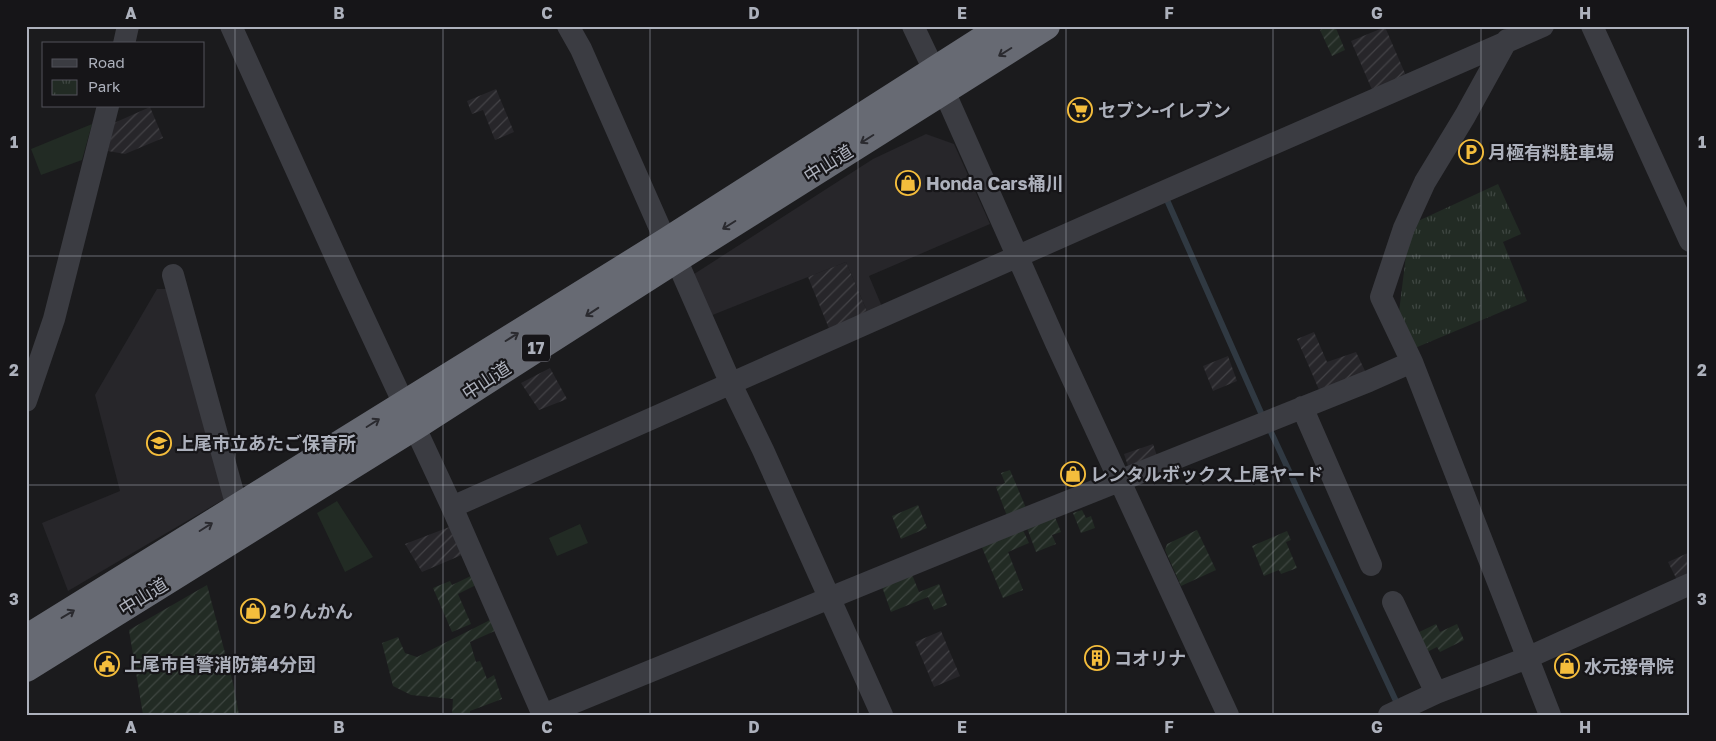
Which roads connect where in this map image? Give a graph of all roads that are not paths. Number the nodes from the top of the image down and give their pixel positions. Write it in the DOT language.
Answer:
graph roads {
  1 [pos="128,26"];
  2 [pos="231,26"];
  3 [pos="568,26"];
  4 [pos="913,26"];
  5 [pos="1004,26"];
  6 [pos="1046,26"];
  7 [pos="1543,26"];
  8 [pos="1592,26"];
  9 [pos="1509,35"];
  10 [pos="124,42"];
  11 [pos="939,81"];
  12 [pos="107,108"];
  13 [pos="1690,242"];
  14 [pos="671,250"];
  15 [pos="1018,257"];
  16 [pos="173,275"];
  17 [pos="1412,362"];
  18 [pos="731,384"];
  19 [pos="26,401"];
  20 [pos="1302,408"];
  21 [pos="410,415"];
  22 [pos="1120,482"];
  23 [pos="238,507"];
  24 [pos="452,507"];
  25 [pos="1371,564"];
  26 [pos="1690,584"];
  27 [pos="830,598"];
  28 [pos="1393,602"];
  29 [pos="26,638"];
  30 [pos="1527,658"];
  31 [pos="26,668"];
  32 [pos="1436,693"];
  33 [pos="882,715"];
  34 [pos="1228,715"];
  35 [pos="1389,715"];
  36 [pos="1550,715"];
  1 -- 10 [label="street"];
  2 -- 21 [label="street"];
  3 -- 14 [label="street"];
  4 -- 11 [label="street"];
  5 -- 11 [label="highway, 中山道 / 17"];
  6 -- 11 [label="highway, 中山道 / 17, one-way"];
  7 -- 9 [label="street"];
  8 -- 13 [label="street"];
  9 -- 15 [label="street"];
  9 -- 17 [label="street"];
  11 -- 14 [label="highway, 中山道 / 17"];
  11 -- 15 [label="street"];
  12 -- 19 [label="street"];
  14 -- 18 [label="street"];
  14 -- 21 [label="highway, 中山道 / 17"];
  15 -- 18 [label="street"];
  15 -- 22 [label="street"];
  16 -- 23 [label="street"];
  17 -- 20 [label="street"];
  17 -- 30 [label="street"];
  18 -- 24 [label="street"];
  18 -- 27 [label="street"];
  20 -- 22 [label="street"];
  20 -- 25 [label="street"];
  23 -- 21 [label="highway, 中山道 / 17, one-way"];
  21 -- 24 [label="street"];
  21 -- 31 [label="highway, 中山道 / 17"];
  22 -- 27 [label="street"];
  22 -- 34 [label="street"];
  29 -- 23 [label="highway, 中山道 / 17, one-way"];
  24 -- 27 [label="street"];
  26 -- 30 [label="street"];
  27 -- 33 [label="street"];
  28 -- 32 [label="street"];
  30 -- 32 [label="street"];
  30 -- 36 [label="street"];
  32 -- 35 [label="street"];
}
